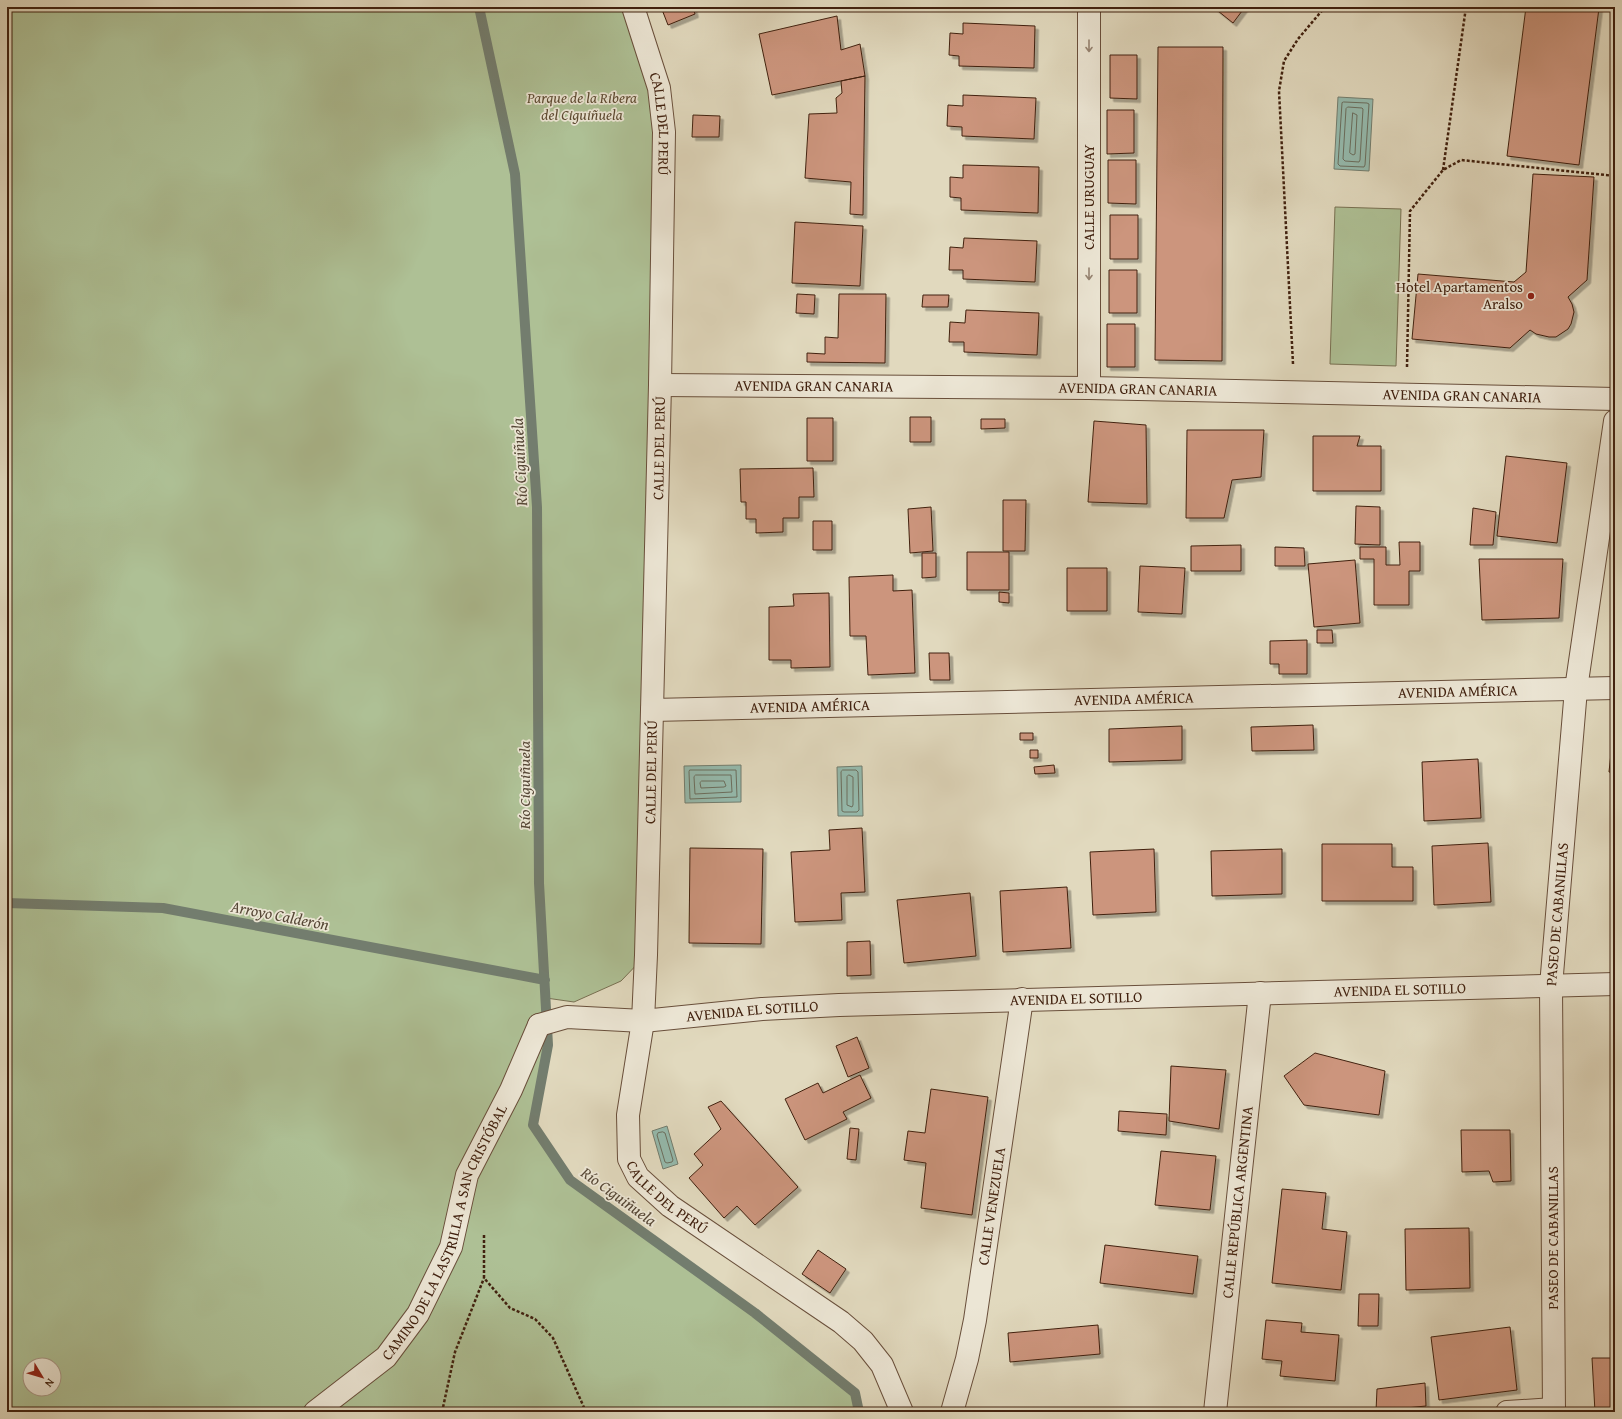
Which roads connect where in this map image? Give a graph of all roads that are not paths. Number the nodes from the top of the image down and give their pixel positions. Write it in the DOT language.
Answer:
graph roads {
  1 [pos="634,7"];
  2 [pos="1089,7"];
  3 [pos="660,385"];
  4 [pos="1089,388"];
  5 [pos="1615,399"];
  6 [pos="1615,420"];
  7 [pos="1615,688"];
  8 [pos="1576,689"];
  9 [pos="652,710"];
  10 [pos="1615,984"];
  11 [pos="1551,986"];
  12 [pos="1260,993"];
  13 [pos="1022,999"];
  14 [pos="643,1021"];
  15 [pos="539,1025"];
  16 [pos="1554,1411"];
  17 [pos="315,1412"];
  18 [pos="902,1412"];
  19 [pos="952,1412"];
  20 [pos="1215,1412"];
  21 [pos="1507,1412"];
  1 -- 3 [label="street, CALLE DEL PERÚ"];
  2 -- 4 [label="street, CALLE URUGUAY, one-way"];
  3 -- 4 [label="street, AVENIDA GRAN CANARIA"];
  3 -- 9 [label="street, CALLE DEL PERÚ"];
  4 -- 5 [label="street, AVENIDA GRAN CANARIA"];
  6 -- 8 [label="street, PASEO DE CABANILLAS"];
  7 -- 8 [label="street, AVENIDA AMÉRICA"];
  8 -- 9 [label="street, AVENIDA AMÉRICA"];
  8 -- 11 [label="street, PASEO DE CABANILLAS"];
  9 -- 14 [label="street, CALLE DEL PERÚ"];
  10 -- 11 [label="street, AVENIDA EL SOTILLO"];
  11 -- 12 [label="street, AVENIDA EL SOTILLO"];
  11 -- 16 [label="street, PASEO DE CABANILLAS"];
  12 -- 13 [label="street, AVENIDA EL SOTILLO"];
  12 -- 20 [label="street, CALLE REPÚBLICA ARGENTINA"];
  13 -- 14 [label="street, AVENIDA EL SOTILLO"];
  13 -- 19 [label="street, CALLE VENEZUELA"];
  14 -- 15 [label="street, AVENIDA EL SOTILLO"];
  14 -- 18 [label="street, CALLE DEL PERÚ"];
  15 -- 17 [label="street, CAMINO DE LA LASTRILLA A SAN CRISTÓBAL"];
  16 -- 21 [label="street"];
}
